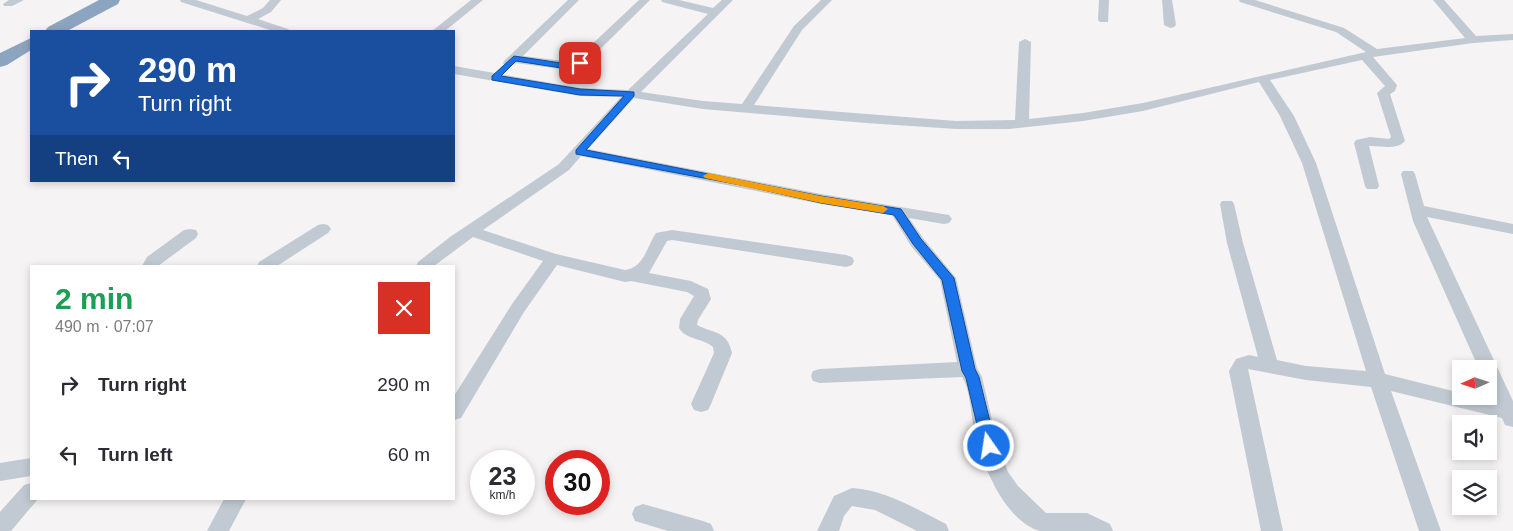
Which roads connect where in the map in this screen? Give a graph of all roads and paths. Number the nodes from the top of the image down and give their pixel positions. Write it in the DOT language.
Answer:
graph roads {
  1 [pos="19,0"];
  2 [pos="112,0"];
  3 [pos="185,0"];
  4 [pos="276,0"];
  5 [pos="478,0"];
  6 [pos="574,0"];
  7 [pos="645,0"];
  8 [pos="666,0"];
  9 [pos="728,0"];
  10 [pos="827,0"];
  11 [pos="1104,0"];
  12 [pos="1168,0"];
  13 [pos="1244,0"];
  14 [pos="1438,0"];
  15 [pos="8,4"];
  16 [pos="715,12"];
  17 [pos="1104,20"];
  18 [pos="1170,25"];
  19 [pos="249,26"];
  20 [pos="56,30"];
  21 [pos="281,30"];
  22 [pos="439,30"];
  23 [pos="1510,38"];
  24 [pos="1473,40"];
  25 [pos="1025,42"];
  26 [pos="30,44"];
  27 [pos="1370,54"];
  28 [pos="514,59"];
  29 [pos="0,61"];
  30 [pos="455,70"];
  31 [pos="495,78"];
  32 [pos="1263,78"];
  33 [pos="631,94"];
  34 [pos="745,108"];
  35 [pos="1022,123"];
  36 [pos="580,152"];
  37 [pos="1408,174"];
  38 [pos="1372,186"];
  39 [pos="1227,204"];
  40 [pos="1418,210"];
  41 [pos="897,212"];
  42 [pos="944,219"];
  43 [pos="322,229"];
  44 [pos="1513,229"];
  45 [pos="471,231"];
  46 [pos="190,234"];
  47 [pos="553,259"];
  48 [pos="846,262"];
  49 [pos="151,265"];
  50 [pos="267,265"];
  51 [pos="425,265"];
  52 [pos="633,276"];
  53 [pos="1484,360"];
  54 [pos="1270,366"];
  55 [pos="968,371"];
  56 [pos="820,376"];
  57 [pos="1378,380"];
  58 [pos="1498,389"];
  59 [pos="701,404"];
  60 [pos="455,410"];
  61 [pos="1511,416"];
  62 [pos="30,466"];
  63 [pos="0,472"];
  64 [pos="30,493"];
  65 [pos="234,500"];
  66 [pos="643,514"];
  67 [pos="0,528"];
  68 [pos="218,531"];
  69 [pos="703,531"];
  70 [pos="828,531"];
  71 [pos="938,531"];
  72 [pos="1102,531"];
  73 [pos="1272,531"];
  74 [pos="1430,531"];
  1 -- 15 [label="street"];
  2 -- 20 [label="highway"];
  3 -- 19 [label="street"];
  4 -- 19 [label="street"];
  5 -- 22 [label="street"];
  6 -- 28 [label="street"];
  7 -- 28 [label="street"];
  8 -- 16 [label="street"];
  9 -- 16 [label="street"];
  10 -- 34 [label="street"];
  11 -- 17 [label="street"];
  12 -- 18 [label="street"];
  13 -- 27 [label="street"];
  14 -- 24 [label="street"];
  16 -- 33 [label="street"];
  19 -- 21 [label="street"];
  23 -- 24 [label="street"];
  24 -- 27 [label="street"];
  25 -- 35 [label="street"];
  26 -- 29 [label="highway"];
  27 -- 32 [label="street"];
  27 -- 38 [label="street"];
  28 -- 31 [label="street"];
  30 -- 31 [label="street"];
  31 -- 33 [label="street"];
  32 -- 35 [label="street"];
  32 -- 57 [label="street"];
  33 -- 34 [label="street"];
  33 -- 36 [label="street"];
  34 -- 35 [label="street"];
  36 -- 41 [label="street"];
  36 -- 45 [label="street"];
  37 -- 40 [label="street"];
  39 -- 54 [label="street"];
  40 -- 44 [label="street"];
  40 -- 53 [label="street"];
  41 -- 42 [label="street"];
  41 -- 55 [label="street"];
  43 -- 50 [label="street"];
  45 -- 47 [label="street"];
  45 -- 51 [label="street"];
  46 -- 49 [label="street"];
  47 -- 52 [label="street"];
  47 -- 60 [label="street"];
  48 -- 52 [label="street"];
  52 -- 59 [label="street"];
  54 -- 57 [label="street"];
  54 -- 73 [label="street"];
  55 -- 56 [label="street"];
  55 -- 72 [label="street"];
  57 -- 61 [label="street"];
  57 -- 74 [label="street"];
  58 -- 61 [label="street"];
  62 -- 63 [label="street"];
  64 -- 67 [label="street"];
  65 -- 68 [label="street"];
  66 -- 69 [label="street"];
  70 -- 71 [label="street"];
}
